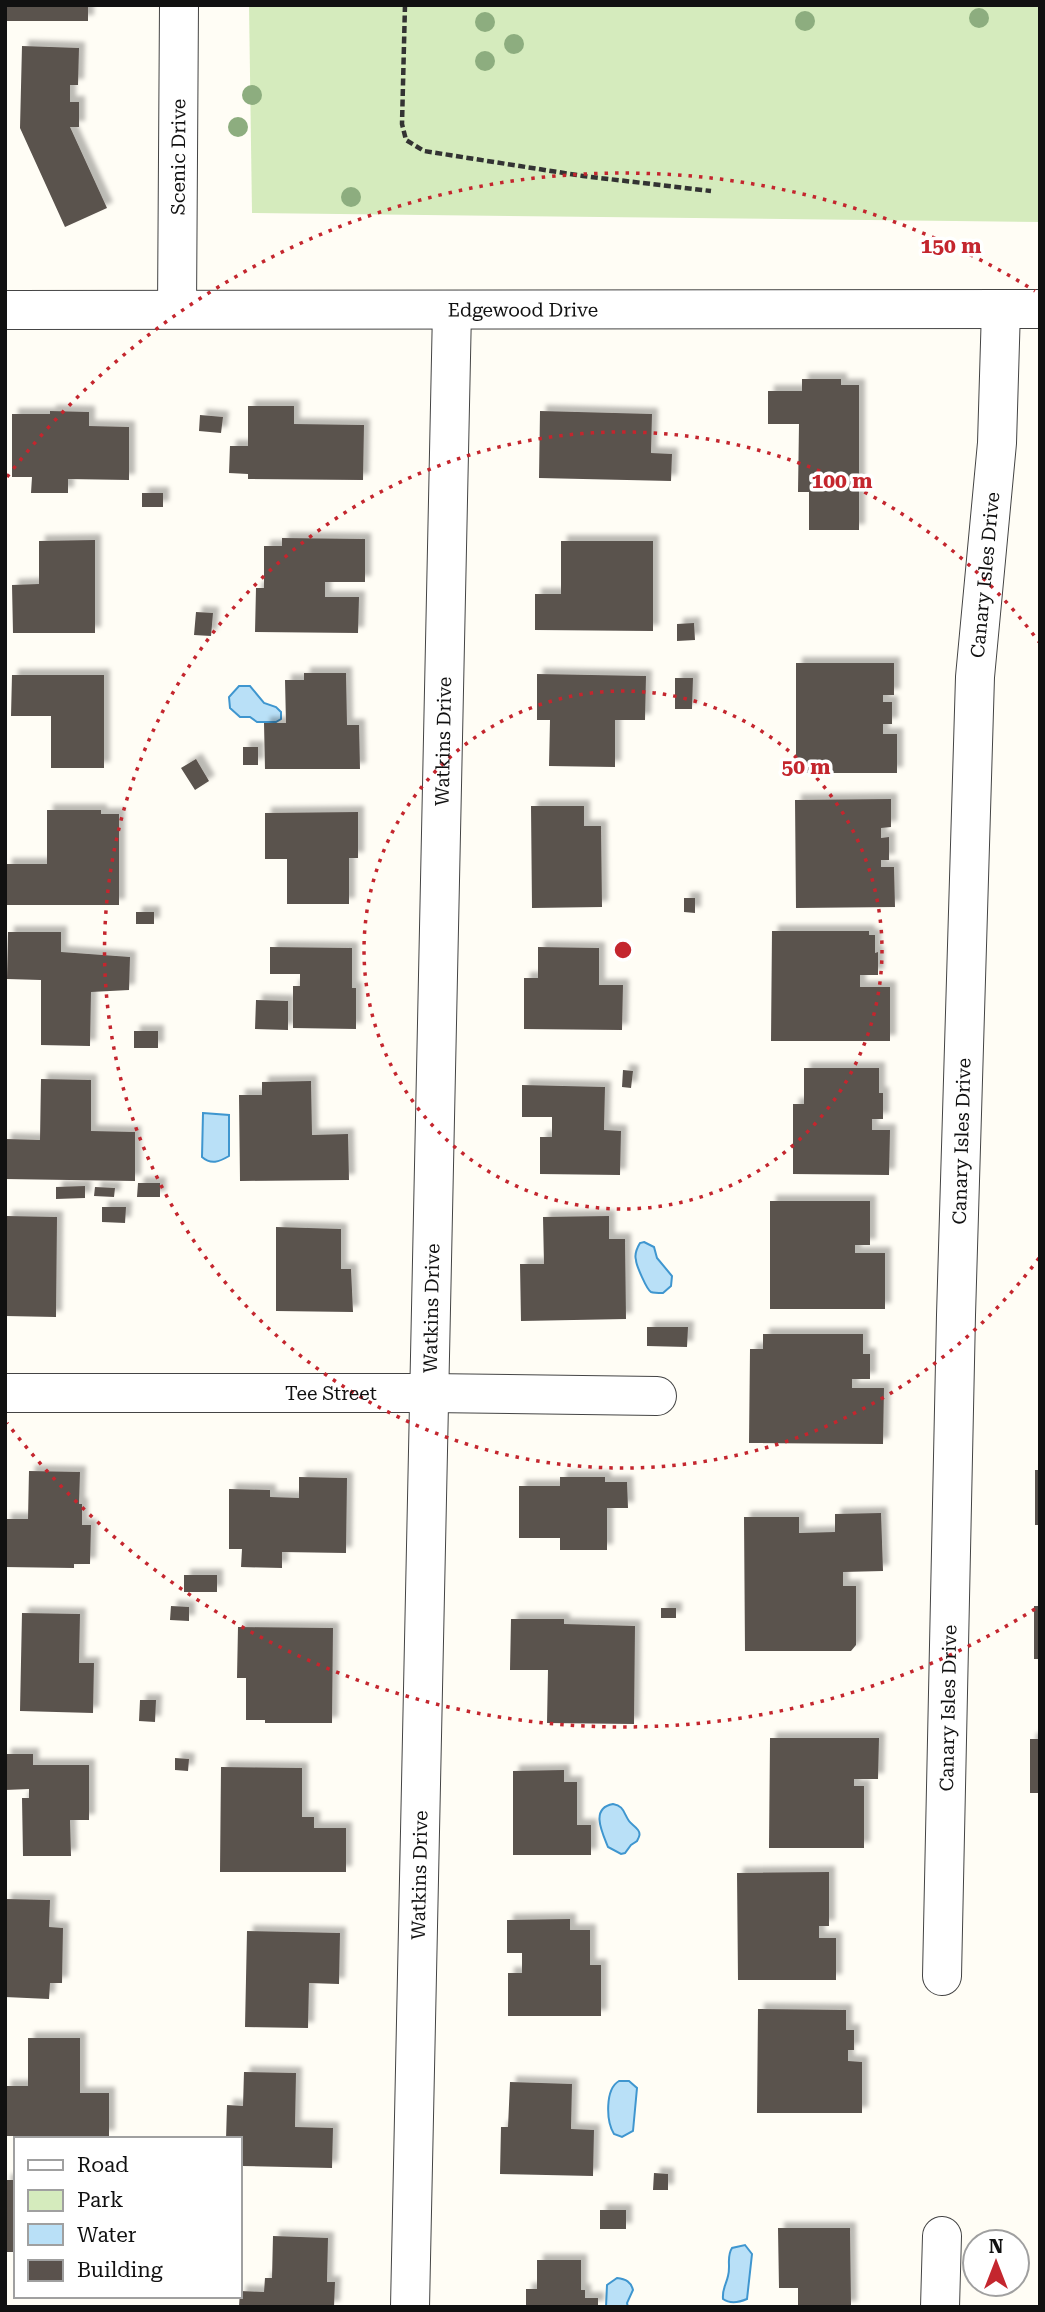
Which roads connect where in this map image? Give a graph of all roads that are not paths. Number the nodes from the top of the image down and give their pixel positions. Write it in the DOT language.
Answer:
graph roads {
  1 [pos="179,5"];
  2 [pos="177,309"];
  3 [pos="1000,309"];
  4 [pos="1040,309"];
  5 [pos="5,310"];
  6 [pos="452,310"];
  7 [pos="5,1393"];
  8 [pos="429,1393"];
  9 [pos="657,1396"];
  10 [pos="942,1976"];
  11 [pos="943,2236"];
  12 [pos="410,2307"];
  13 [pos="940,2307"];
  1 -- 2 [label="street, Scenic Drive"];
  2 -- 5 [label="street, Edgewood Drive"];
  2 -- 6 [label="street, Edgewood Drive"];
  3 -- 4 [label="street, Edgewood Drive"];
  3 -- 6 [label="street, Edgewood Drive"];
  3 -- 10 [label="street, Canary Isles Drive"];
  6 -- 8 [label="street, Watkins Drive"];
  7 -- 8 [label="street, Tee Street"];
  8 -- 9 [label="street, Tee Street"];
  8 -- 12 [label="street, Watkins Drive"];
  11 -- 13 [label="street"];
}
